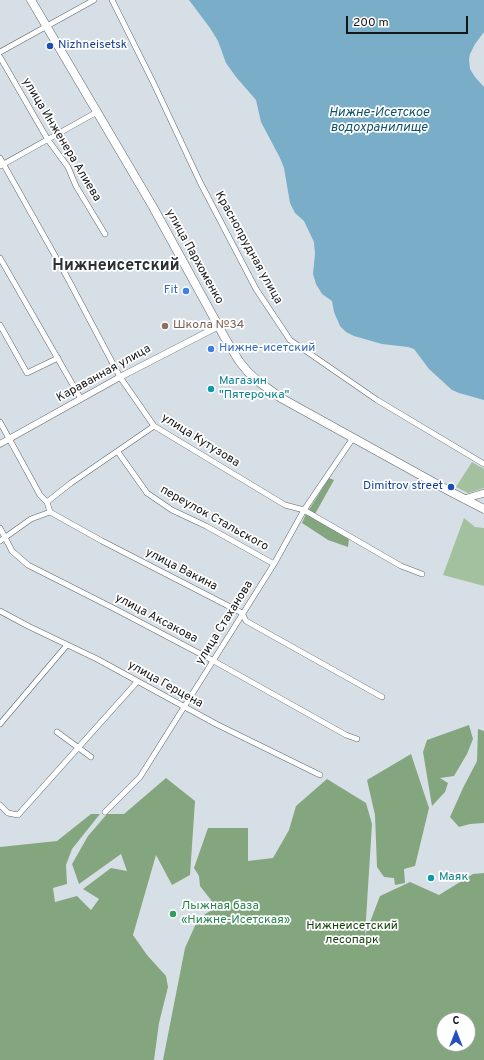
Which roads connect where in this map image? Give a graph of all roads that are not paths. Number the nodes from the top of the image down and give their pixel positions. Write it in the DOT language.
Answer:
graph roads {
  1 [pos="31,0"];
  2 [pos="94,0"];
  3 [pos="112,0"];
  4 [pos="46,26"];
  5 [pos="0,52"];
  6 [pos="0,57"];
  7 [pos="97,112"];
  8 [pos="48,140"];
  9 [pos="0,158"];
  10 [pos="2,165"];
  11 [pos="105,234"];
  12 [pos="0,258"];
  13 [pos="0,325"];
  14 [pos="219,326"];
  15 [pos="58,358"];
  16 [pos="120,377"];
  17 [pos="81,399"];
  18 [pos="0,422"];
  19 [pos="154,426"];
  20 [pos="352,438"];
  21 [pos="9,439"];
  22 [pos="0,444"];
  23 [pos="118,452"];
  24 [pos="484,464"];
  25 [pos="484,493"];
  26 [pos="464,499"];
  27 [pos="47,502"];
  28 [pos="484,508"];
  29 [pos="304,510"];
  30 [pos="50,512"];
  31 [pos="0,528"];
  32 [pos="5,537"];
  33 [pos="0,541"];
  34 [pos="274,564"];
  35 [pos="422,574"];
  36 [pos="0,612"];
  37 [pos="242,613"];
  38 [pos="67,645"];
  39 [pos="212,660"];
  40 [pos="137,682"];
  41 [pos="382,697"];
  42 [pos="183,707"];
  43 [pos="0,724"];
  44 [pos="57,732"];
  45 [pos="357,739"];
  46 [pos="78,748"];
  47 [pos="91,757"];
  48 [pos="320,775"];
  49 [pos="0,805"];
  50 [pos="105,812"];
  1 -- 4 [label="main road, улица Пархоменко"];
  2 -- 4 [label="street"];
  3 -- 24 [label="street, Краснопрудная улица"];
  4 -- 5 [label="street"];
  4 -- 7 [label="main road, улица Пархоменко"];
  6 -- 8 [label="street, улица Инженера Алиева"];
  7 -- 8 [label="street"];
  7 -- 14 [label="main road, улица Пархоменко"];
  8 -- 10 [label="street"];
  8 -- 11 [label="street, улица Инженера Алиева"];
  9 -- 10 [label="street, улица Кутузова"];
  10 -- 16 [label="street, улица Кутузова"];
  12 -- 15 [label="street"];
  13 -- 15 [label="street"];
  14 -- 16 [label="street, Караванная улица"];
  14 -- 20 [label="main road, улица Пархоменко"];
  15 -- 17 [label="street"];
  16 -- 17 [label="street, Караванная улица"];
  16 -- 19 [label="street, улица Кутузова"];
  17 -- 21 [label="street, Караванная улица"];
  18 -- 21 [label="street"];
  19 -- 23 [label="street"];
  19 -- 29 [label="street, улица Кутузова"];
  20 -- 26 [label="main road, улица Пархоменко"];
  20 -- 29 [label="street, улица Стаханова"];
  21 -- 22 [label="street, Караванная улица"];
  21 -- 27 [label="street"];
  23 -- 27 [label="street"];
  23 -- 34 [label="street, переулок Стальского"];
  25 -- 26 [label="main road"];
  26 -- 28 [label="main road, улица Пархоменко"];
  27 -- 30 [label="street"];
  29 -- 34 [label="street, улица Стаханова"];
  29 -- 35 [label="street, улица Кутузова"];
  30 -- 32 [label="street"];
  30 -- 37 [label="street, улица Вакина"];
  31 -- 32 [label="street, улица Аксакова"];
  32 -- 33 [label="street"];
  32 -- 39 [label="street, улица Аксакова"];
  34 -- 37 [label="street, улица Стаханова"];
  36 -- 38 [label="street, улица Герцена"];
  37 -- 39 [label="street, улица Стаханова"];
  37 -- 41 [label="street, улица Вакина"];
  38 -- 40 [label="street, улица Герцена"];
  38 -- 43 [label="street"];
  39 -- 42 [label="street, улица Стаханова"];
  39 -- 45 [label="street, улица Аксакова"];
  40 -- 42 [label="street, улица Герцена"];
  40 -- 46 [label="street"];
  42 -- 48 [label="street, улица Герцена"];
  42 -- 50 [label="street, улица Стаханова"];
  44 -- 46 [label="street"];
  46 -- 47 [label="street"];
  46 -- 49 [label="street"];
}
